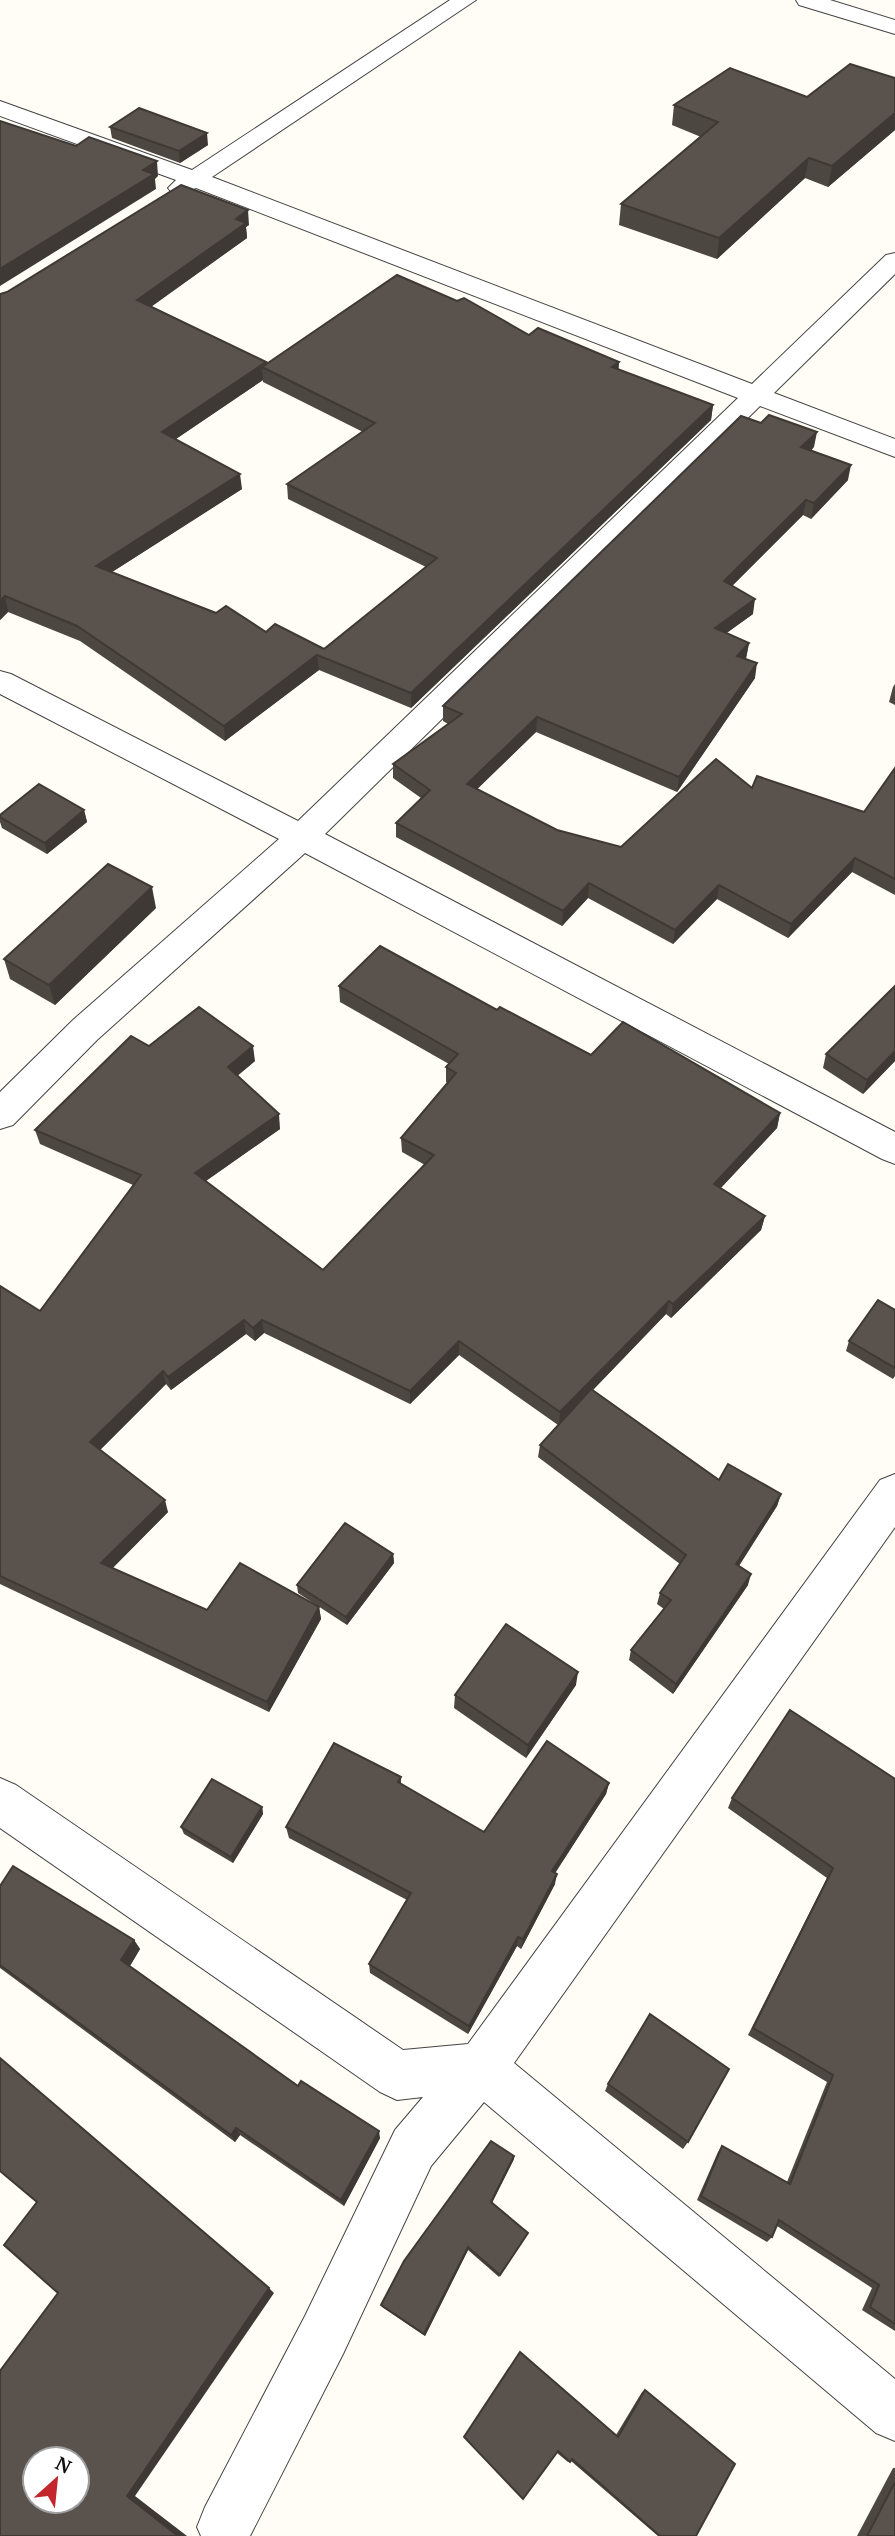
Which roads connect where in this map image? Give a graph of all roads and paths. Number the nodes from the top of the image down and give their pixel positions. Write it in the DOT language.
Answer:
graph roads {
  1 [pos="465,0"];
  2 [pos="807,0"];
  3 [pos="895,27"];
  4 [pos="0,108"];
  5 [pos="195,179"];
  6 [pos="160,200"];
  7 [pos="895,260"];
  8 [pos="755,395"];
  9 [pos="895,449"];
  10 [pos="0,681"];
  11 [pos="302,836"];
  12 [pos="0,1115"];
  13 [pos="895,1149"];
  14 [pos="895,1493"];
  15 [pos="0,1801"];
  16 [pos="481,2067"];
  17 [pos="895,2414"];
  18 [pos="225,2527"];
  1 -- 5 [label="street"];
  2 -- 3 [label="street"];
  4 -- 5 [label="street"];
  5 -- 6 [label="street"];
  5 -- 8 [label="street"];
  7 -- 8 [label="street"];
  8 -- 9 [label="street"];
  8 -- 11 [label="street"];
  10 -- 11 [label="street"];
  11 -- 12 [label="street"];
  11 -- 13 [label="street"];
  14 -- 16 [label="street"];
  15 -- 16 [label="street"];
  16 -- 17 [label="street"];
  16 -- 18 [label="street"];
}
